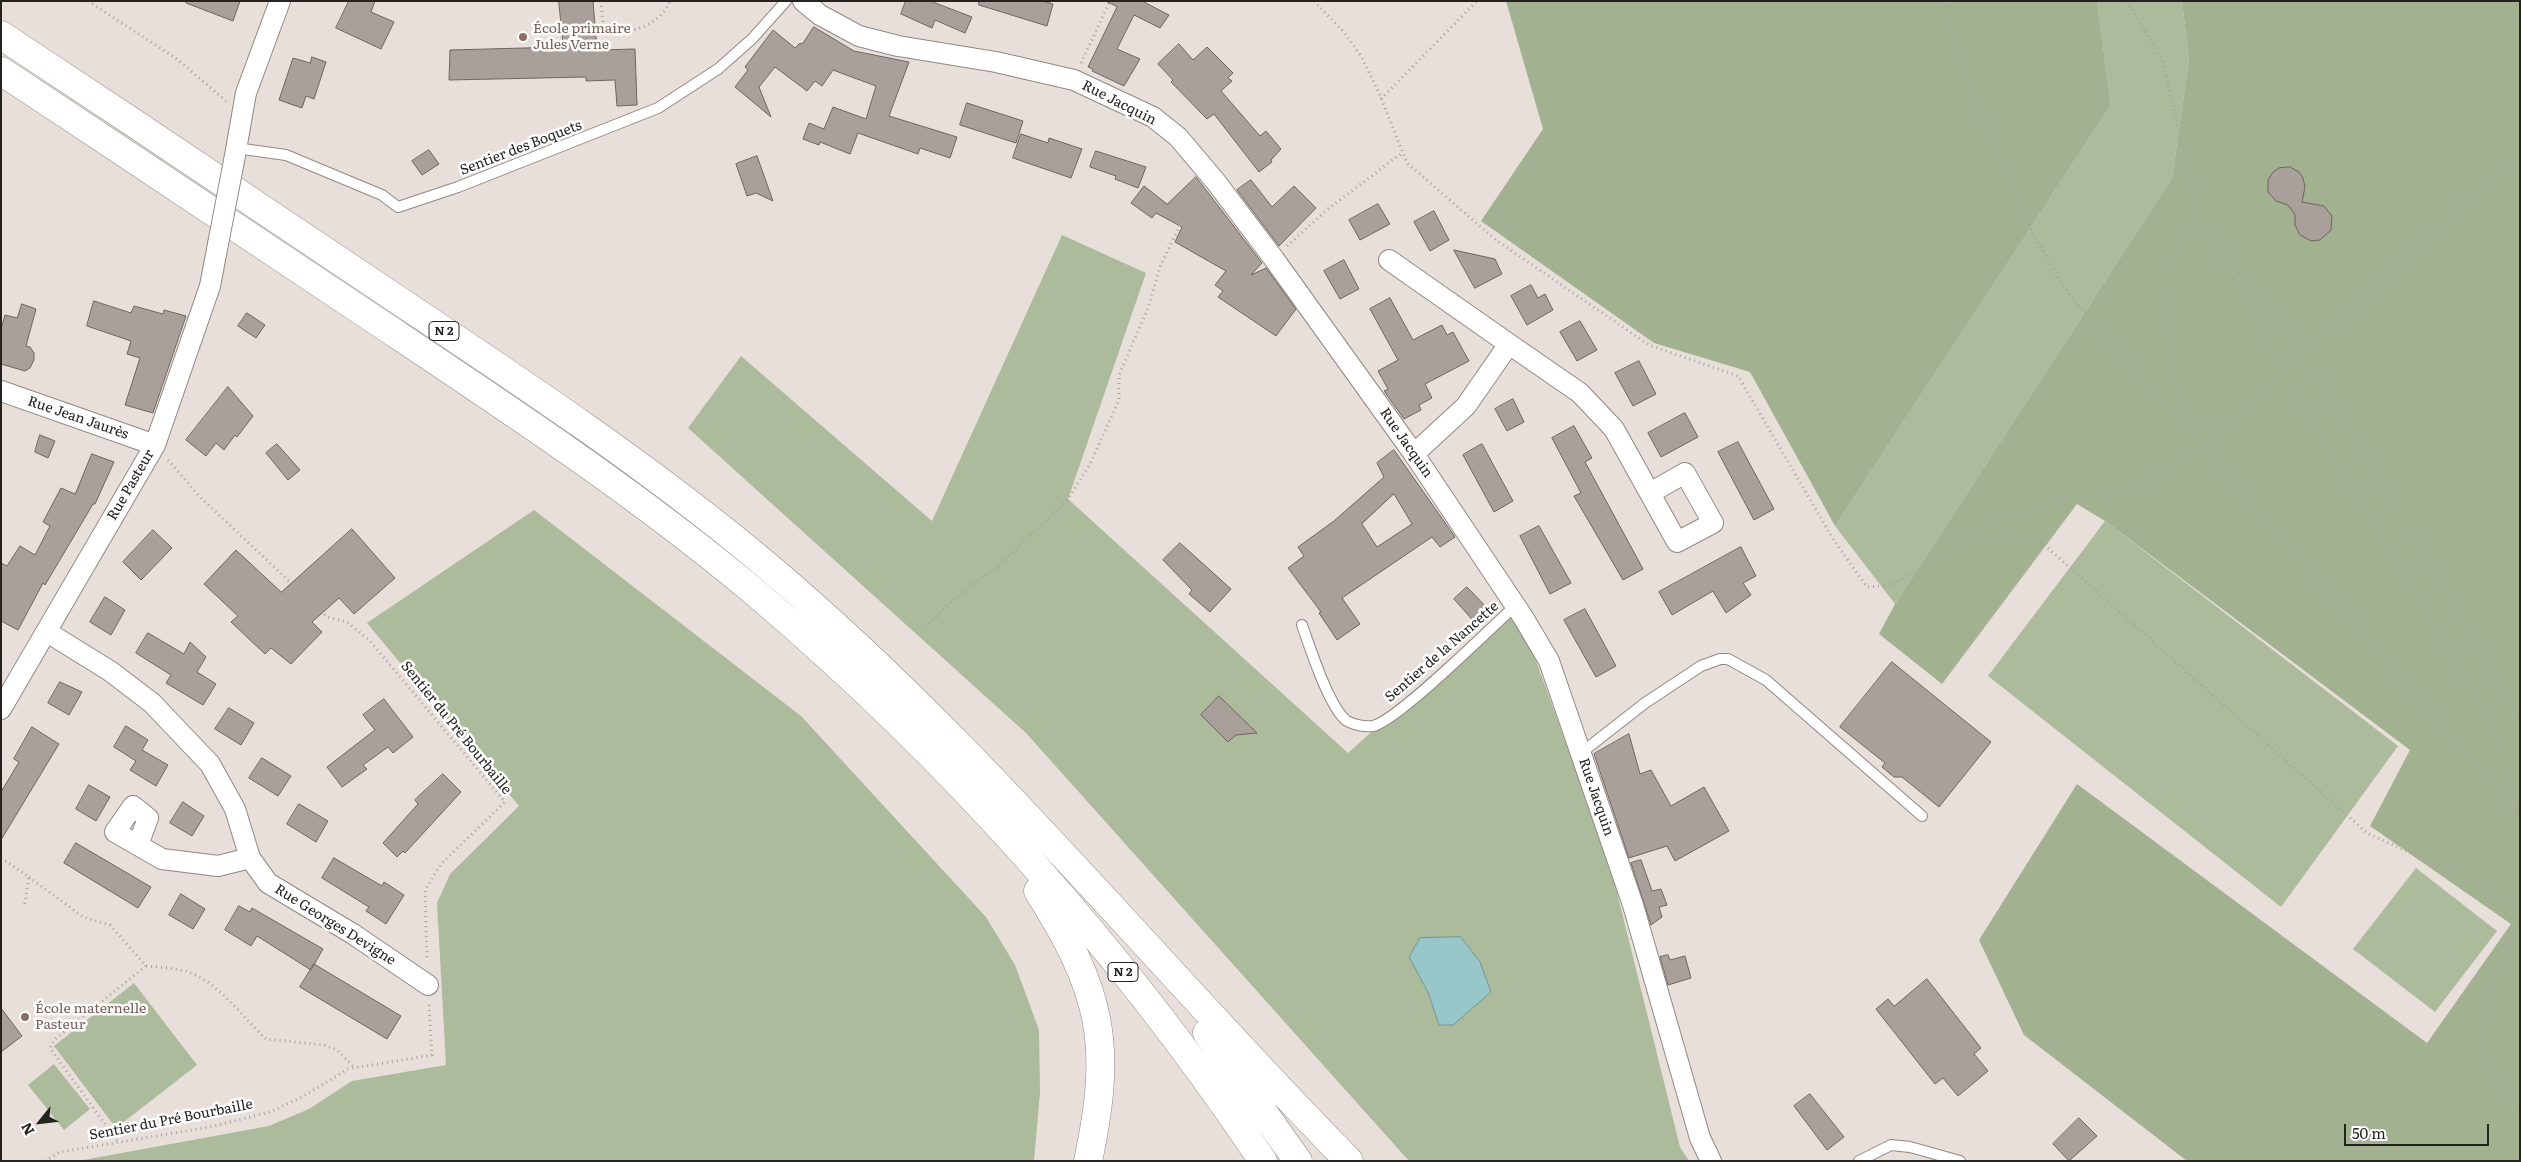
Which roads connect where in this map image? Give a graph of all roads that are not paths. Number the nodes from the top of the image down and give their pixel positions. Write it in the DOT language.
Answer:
graph roads {
  1 [pos="280,1"];
  2 [pos="786,1"];
  3 [pos="803,1"];
  4 [pos="1,35"];
  5 [pos="1,71"];
  6 [pos="235,154"];
  7 [pos="1389,260"];
  8 [pos="1509,344"];
  9 [pos="1,391"];
  10 [pos="154,445"];
  11 [pos="1414,454"];
  12 [pos="1650,493"];
  13 [pos="1515,606"];
  14 [pos="1302,625"];
  15 [pos="47,632"];
  16 [pos="1,709"];
  17 [pos="1581,753"];
  18 [pos="968,795"];
  19 [pos="1922,816"];
  20 [pos="138,845"];
  21 [pos="250,858"];
  22 [pos="1100,896"];
  23 [pos="428,985"];
  24 [pos="1088,1161"];
  25 [pos="1263,1161"];
  26 [pos="1298,1161"];
  27 [pos="1349,1161"];
  28 [pos="1711,1161"];
  29 [pos="1860,1161"];
  30 [pos="1960,1161"];
  1 -- 6 [label="street, Rue Pasteur"];
  2 -- 6 [label="lane, Sentier des Boquets"];
  3 -- 11 [label="street, Rue Jacquin"];
  4 -- 22 [label="highway, N 2"];
  5 -- 18 [label="highway, N 2"];
  6 -- 10 [label="street, Rue Pasteur, bridge"];
  7 -- 8 [label="street"];
  8 -- 11 [label="street"];
  8 -- 12 [label="street"];
  9 -- 10 [label="street, Rue Jean Jaurès"];
  10 -- 15 [label="street, Rue Pasteur"];
  11 -- 13 [label="street, Rue Jacquin"];
  13 -- 14 [label="lane, Sentier de la Nancette"];
  13 -- 17 [label="street, Rue Jacquin"];
  15 -- 16 [label="street, Rue Pasteur"];
  15 -- 21 [label="street, Rue Georges Devigne"];
  17 -- 19 [label="lane"];
  17 -- 28 [label="street, Rue Jacquin"];
  18 -- 24 [label="highway"];
  18 -- 25 [label="highway, N 2"];
  20 -- 21 [label="street"];
  21 -- 23 [label="street, Rue Georges Devigne"];
  22 -- 26 [label="highway, N 2"];
  22 -- 27 [label="highway"];
  29 -- 30 [label="lane"];
}
